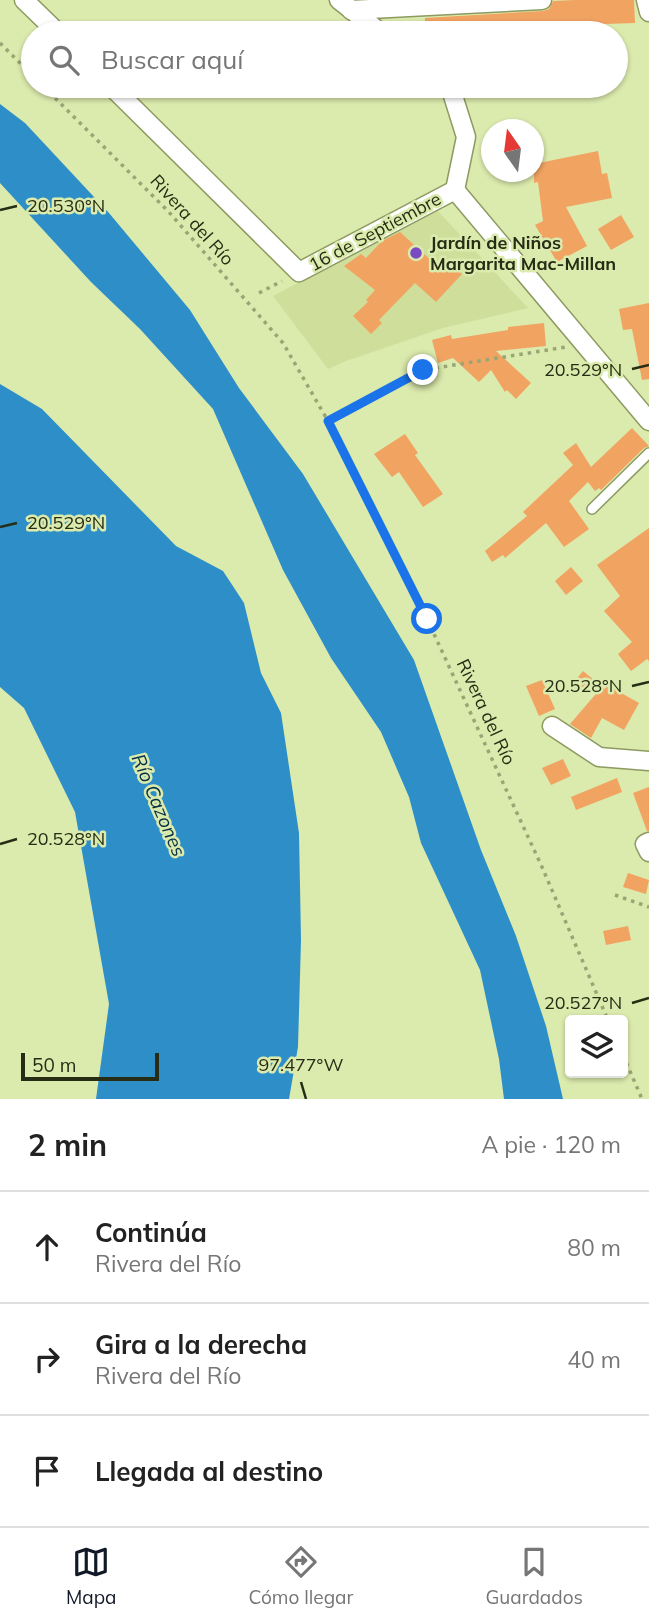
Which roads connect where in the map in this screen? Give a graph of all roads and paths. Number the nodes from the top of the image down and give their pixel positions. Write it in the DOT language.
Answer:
graph roads {
  1 [pos="24,0"];
  2 [pos="542,0"];
  3 [pos="646,0"];
  4 [pos="345,5"];
  5 [pos="649,12"];
  6 [pos="46,21"];
  7 [pos="366,21"];
  8 [pos="0,43"];
  9 [pos="21,64"];
  10 [pos="55,98"];
  11 [pos="123,98"];
  12 [pos="454,98"];
  13 [pos="455,190"];
  14 [pos="299,272"];
  15 [pos="259,293"];
  16 [pos="585,343"];
  17 [pos="328,421"];
  18 [pos="649,421"];
  19 [pos="649,453"];
  20 [pos="592,509"];
  21 [pos="552,726"];
  22 [pos="645,757"];
  23 [pos="615,895"];
  24 [pos="649,907"];
  25 [pos="606,1015"];
  26 [pos="628,1067"];
  27 [pos="642,1099"];
  1 -- 6 [label="street"];
  2 -- 4 [label="street"];
  3 -- 5 [label="street"];
  4 -- 7 [label="street"];
  8 -- 9 [label="path"];
  10 -- 17 [label="path, Rivera del Río"];
  11 -- 14 [label="street, 16 de Septiembre"];
  12 -- 13 [label="street"];
  13 -- 14 [label="street, 16 de Septiembre"];
  13 -- 16 [label="street, 16 de Septiembre"];
  14 -- 15 [label="path"];
  16 -- 17 [label="path"];
  16 -- 18 [label="street, 16 de Septiembre"];
  17 -- 25 [label="path, Rivera del Río"];
  19 -- 20 [label="lane"];
  21 -- 22 [label="street"];
  23 -- 24 [label="path"];
  26 -- 27 [label="path"];
}
